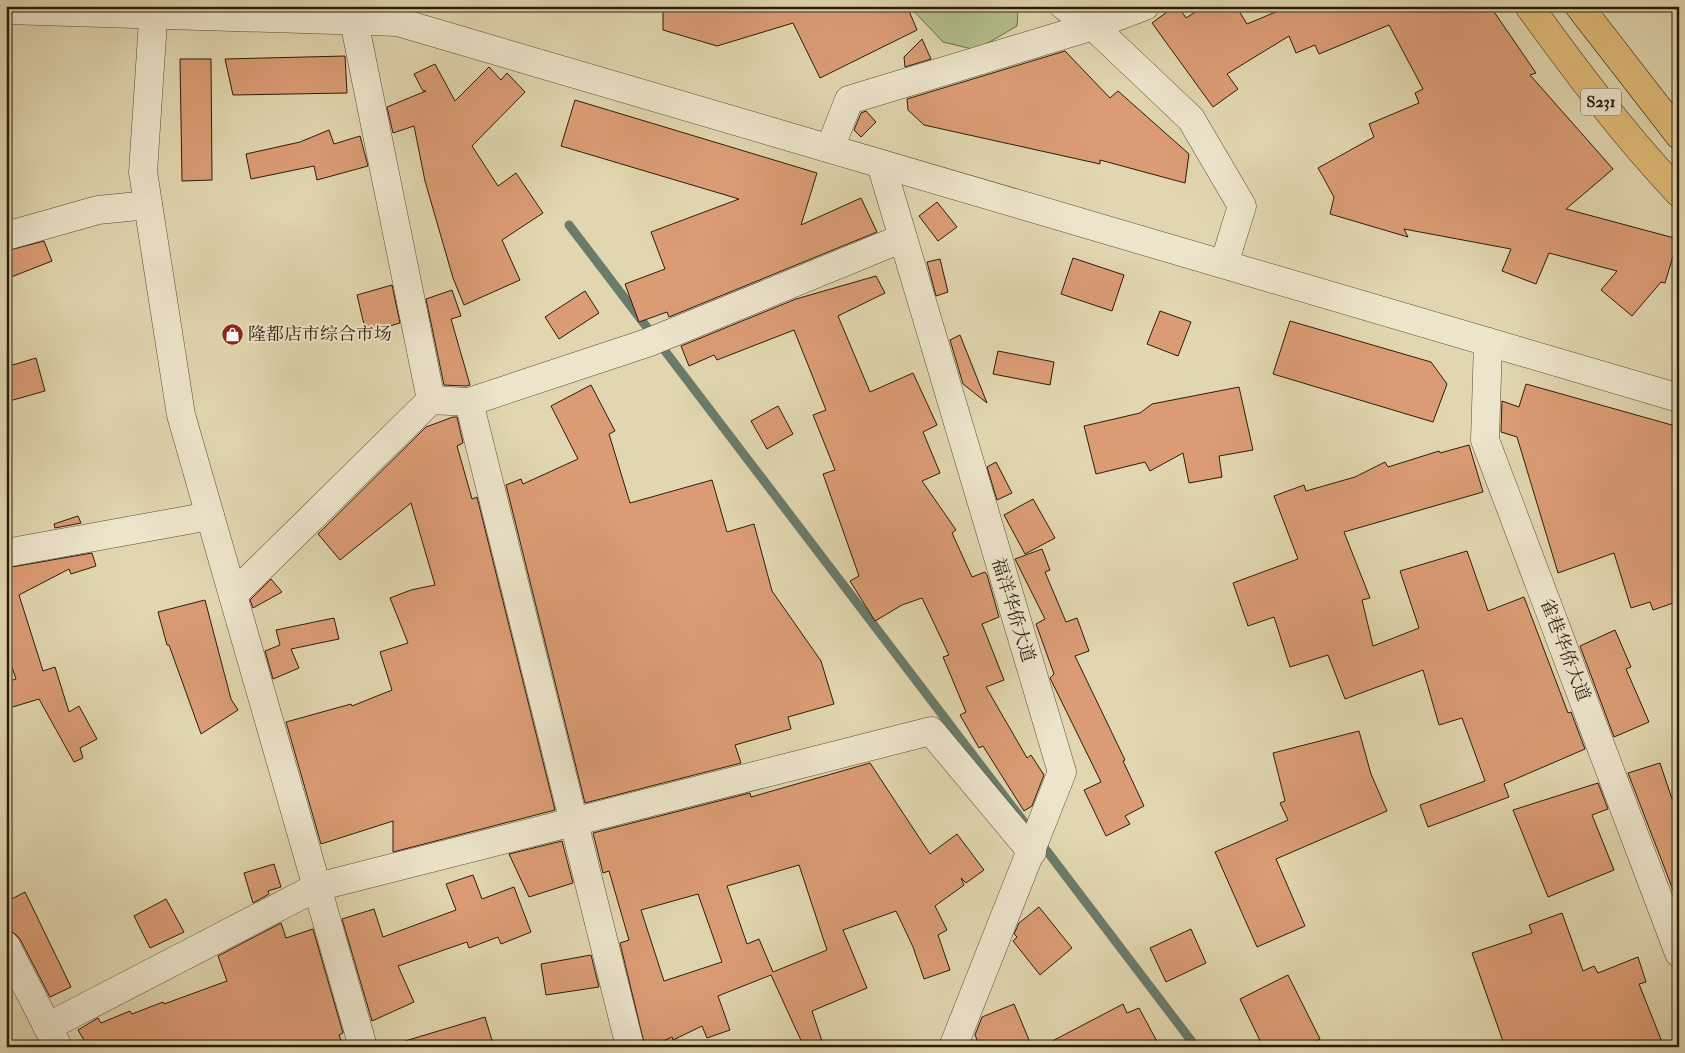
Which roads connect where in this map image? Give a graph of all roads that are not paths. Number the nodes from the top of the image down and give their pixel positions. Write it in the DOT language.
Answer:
graph roads {
  1 [pos="1064,6"];
  2 [pos="1145,6"];
  3 [pos="1529,6"];
  4 [pos="1579,6"];
  5 [pos="6,10"];
  6 [pos="154,10"];
  7 [pos="392,14"];
  8 [pos="354,21"];
  9 [pos="1093,26"];
  10 [pos="1679,135"];
  11 [pos="830,148"];
  12 [pos="880,164"];
  13 [pos="1679,193"];
  14 [pos="148,206"];
  15 [pos="6,236"];
  16 [pos="903,238"];
  17 [pos="1224,264"];
  18 [pos="1488,342"];
  19 [pos="1677,394"];
  20 [pos="431,400"];
  21 [pos="469,402"];
  22 [pos="210,516"];
  23 [pos="6,553"];
  24 [pos="233,595"];
  25 [pos="574,822"];
  26 [pos="1035,843"];
  27 [pos="317,887"];
  28 [pos="6,946"];
  29 [pos="1679,953"];
  30 [pos="52,1037"];
  31 [pos="363,1047"];
  32 [pos="630,1047"];
  33 [pos="953,1047"];
  1 -- 9 [label="street"];
  2 -- 9 [label="street"];
  3 -- 13 [label="main road, S231"];
  4 -- 10 [label="main road, S231"];
  5 -- 6 [label="street"];
  6 -- 8 [label="street"];
  6 -- 14 [label="street"];
  7 -- 8 [label="street"];
  7 -- 11 [label="street"];
  8 -- 20 [label="street"];
  9 -- 11 [label="street"];
  9 -- 17 [label="street"];
  11 -- 12 [label="street"];
  12 -- 16 [label="street, 福洋华侨大道"];
  12 -- 17 [label="street"];
  14 -- 15 [label="street"];
  14 -- 22 [label="street"];
  16 -- 21 [label="street"];
  16 -- 26 [label="street, 福洋华侨大道"];
  17 -- 18 [label="street"];
  18 -- 19 [label="street"];
  18 -- 29 [label="street, 雀巷华侨大道"];
  20 -- 21 [label="street"];
  20 -- 24 [label="street"];
  21 -- 25 [label="street"];
  22 -- 23 [label="street"];
  22 -- 24 [label="street"];
  24 -- 27 [label="street"];
  25 -- 26 [label="street"];
  25 -- 27 [label="street"];
  25 -- 32 [label="street"];
  26 -- 33 [label="street, 福洋华侨大道"];
  27 -- 30 [label="street"];
  27 -- 31 [label="street"];
  28 -- 30 [label="street"];
}
